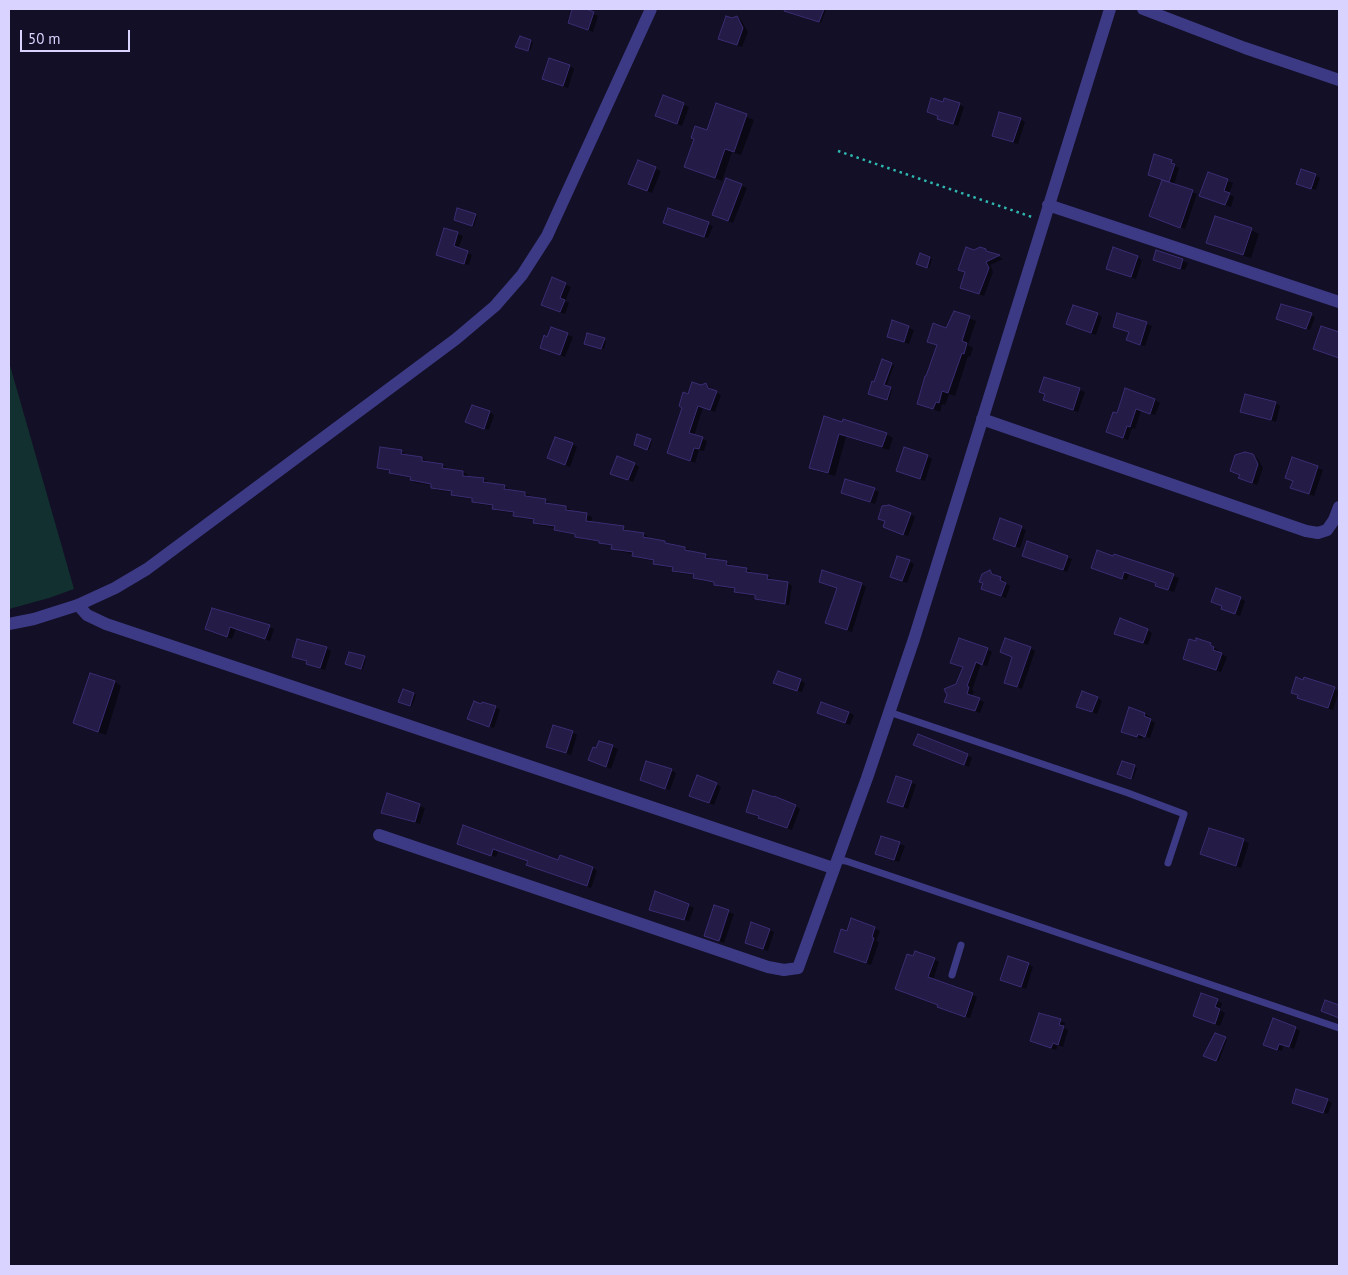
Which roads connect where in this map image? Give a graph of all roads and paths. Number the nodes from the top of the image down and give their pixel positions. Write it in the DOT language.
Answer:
graph roads {
  1 [pos="651,9"];
  2 [pos="1110,9"];
  3 [pos="1143,9"];
  4 [pos="1339,80"];
  5 [pos="838,151"];
  6 [pos="1048,205"];
  7 [pos="1043,221"];
  8 [pos="1339,302"];
  9 [pos="982,419"];
  10 [pos="1339,508"];
  11 [pos="78,605"];
  12 [pos="9,624"];
  13 [pos="889,712"];
  14 [pos="379,835"];
  15 [pos="1168,863"];
  16 [pos="835,864"];
  17 [pos="961,945"];
  18 [pos="952,975"];
  19 [pos="1339,1028"];
  1 -- 11 [label="street"];
  2 -- 6 [label="street"];
  3 -- 4 [label="street"];
  5 -- 7 [label="path"];
  6 -- 7 [label="street"];
  6 -- 8 [label="street"];
  7 -- 9 [label="street"];
  9 -- 10 [label="street"];
  9 -- 13 [label="street"];
  11 -- 12 [label="street"];
  11 -- 16 [label="street"];
  13 -- 15 [label="lane"];
  13 -- 16 [label="street"];
  14 -- 16 [label="street"];
  16 -- 19 [label="lane"];
  17 -- 18 [label="lane"];
}
